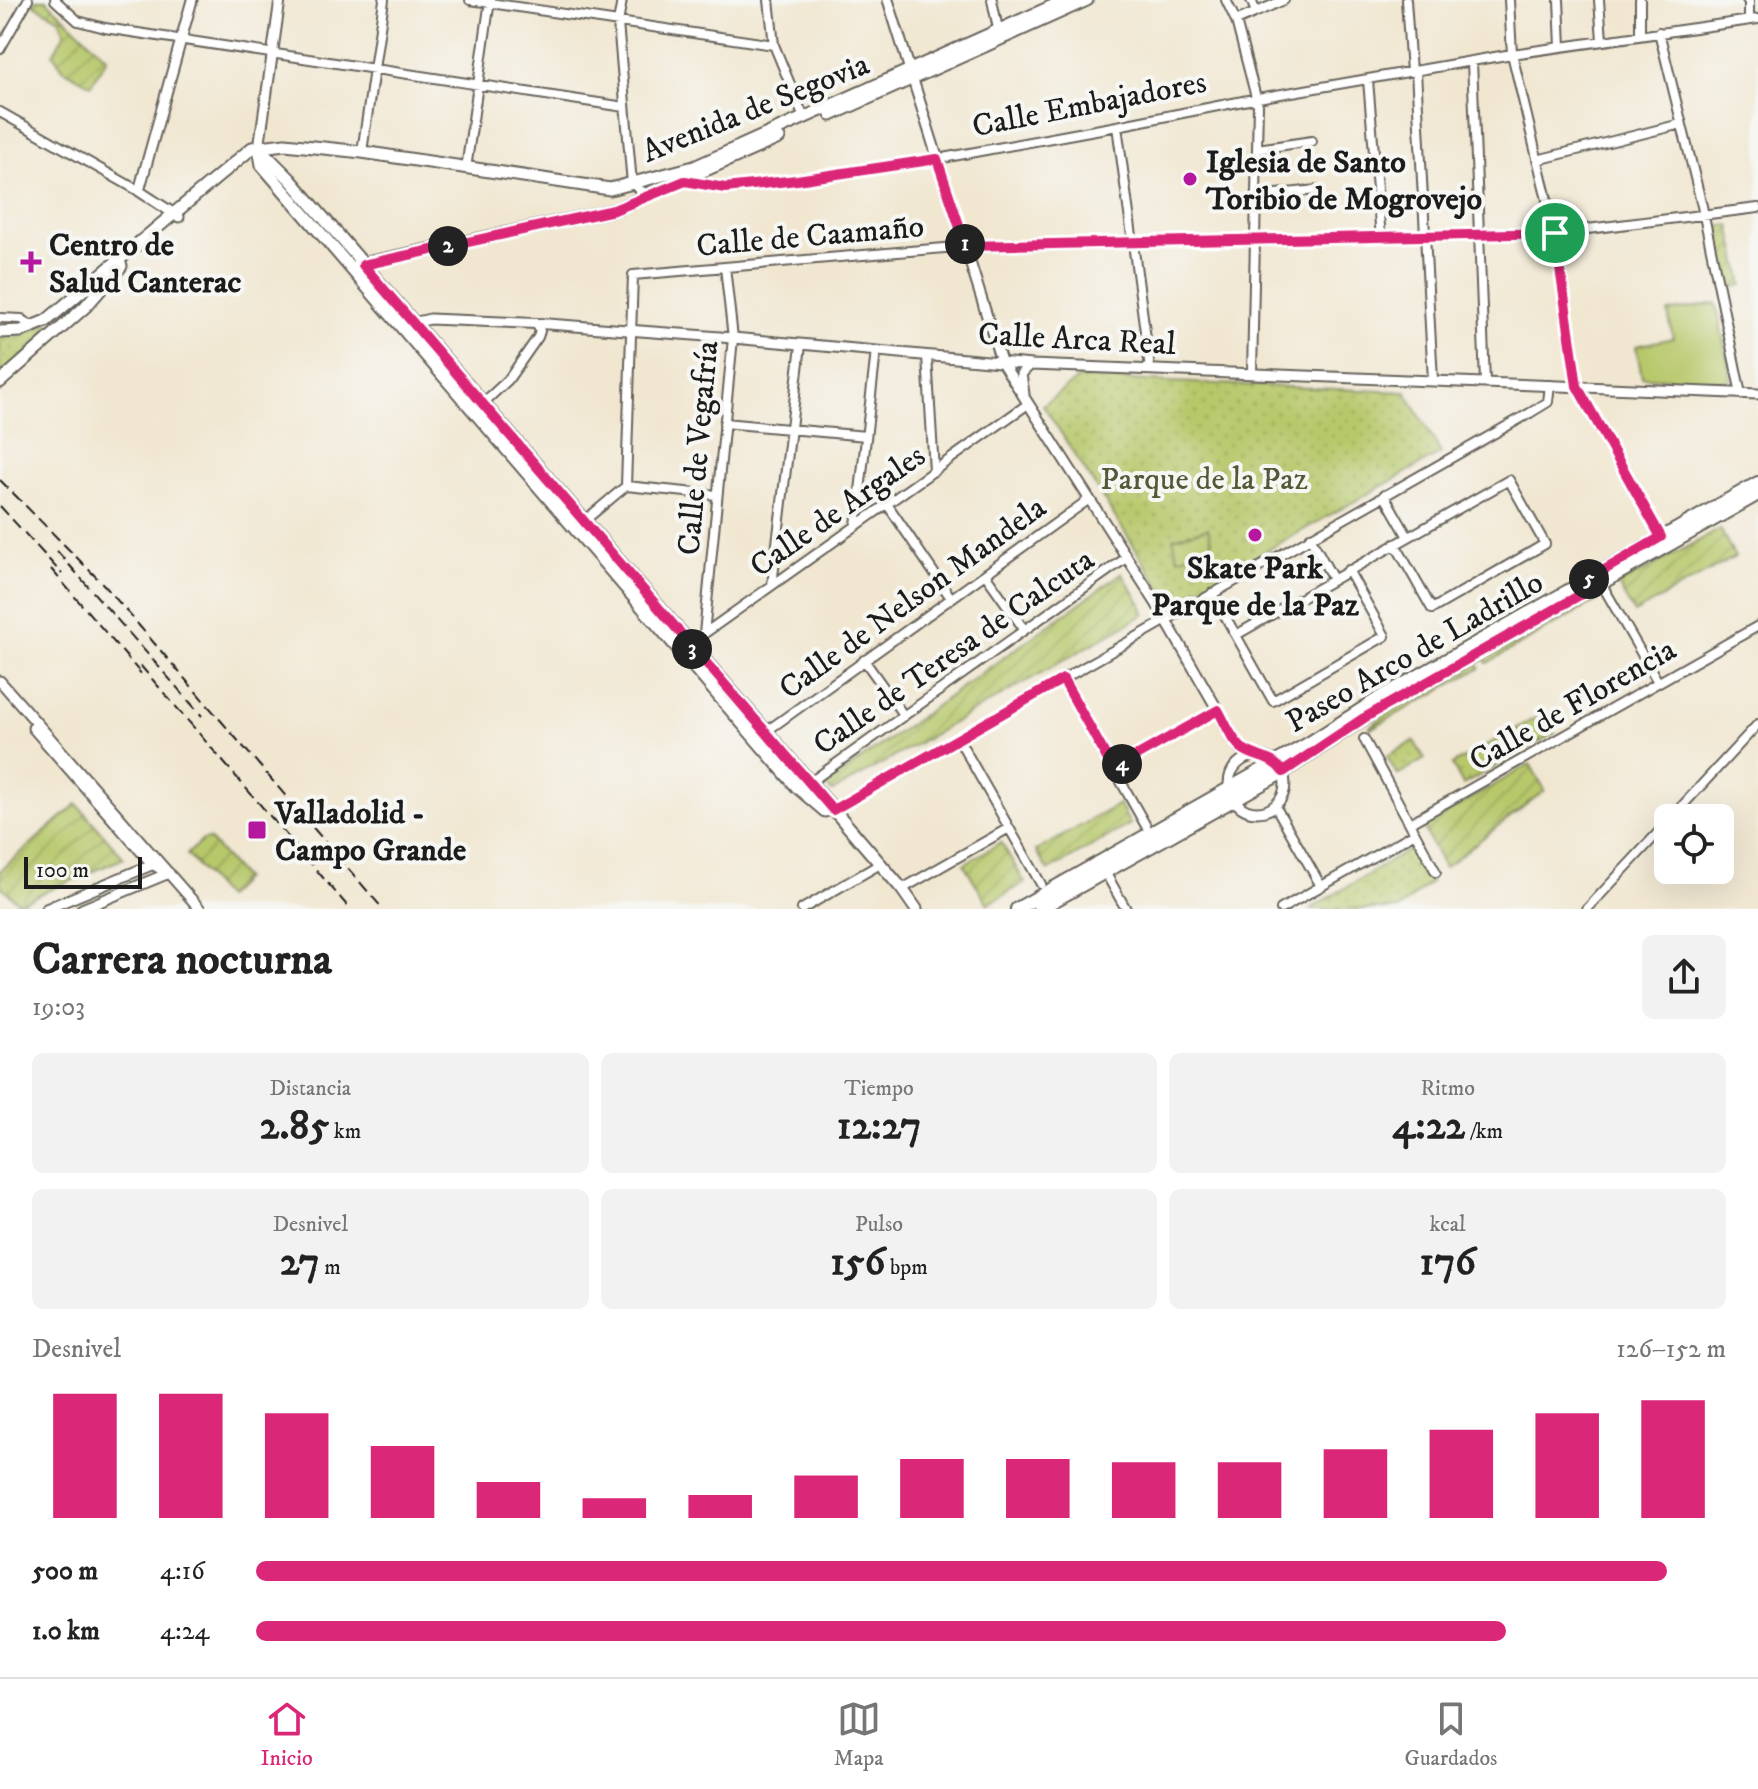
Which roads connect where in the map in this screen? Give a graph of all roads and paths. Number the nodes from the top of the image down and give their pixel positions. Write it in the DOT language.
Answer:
graph roads {
  1 [pos="28,0"];
  2 [pos="55,0"];
  3 [pos="192,0"];
  4 [pos="280,0"];
  5 [pos="384,0"];
  6 [pos="470,0"];
  7 [pos="622,0"];
  8 [pos="769,0"];
  9 [pos="888,0"];
  10 [pos="992,0"];
  11 [pos="1066,0"];
  12 [pos="1087,0"];
  13 [pos="1226,0"];
  14 [pos="1251,0"];
  15 [pos="1283,0"];
  16 [pos="1406,0"];
  17 [pos="1509,0"];
  18 [pos="1559,0"];
  19 [pos="1599,0"];
  20 [pos="1640,0"];
  21 [pos="1747,0"];
  22 [pos="489,2"];
  23 [pos="1256,12"];
  24 [pos="1755,19"];
  25 [pos="1236,21"];
  26 [pos="618,23"];
  27 [pos="1000,30"];
  28 [pos="1659,32"];
  29 [pos="1640,35"];
  30 [pos="181,40"];
  31 [pos="1602,40"];
  32 [pos="774,45"];
  33 [pos="983,46"];
  34 [pos="1561,47"];
  35 [pos="0,49"];
  36 [pos="272,53"];
  37 [pos="1512,54"];
  38 [pos="1472,61"];
  39 [pos="373,69"];
  40 [pos="1414,71"];
  41 [pos="910,75"];
  42 [pos="1368,80"];
  43 [pos="477,84"];
  44 [pos="1258,98"];
  45 [pos="625,107"];
  46 [pos="0,112"];
  47 [pos="804,118"];
  48 [pos="1681,124"];
  49 [pos="1117,126"];
  50 [pos="1312,141"];
  51 [pos="259,148"];
  52 [pos="1257,149"];
  53 [pos="362,152"];
  54 [pos="937,159"];
  55 [pos="1537,160"];
  56 [pos="262,165"];
  57 [pos="466,169"];
  58 [pos="685,181"];
  59 [pos="632,184"];
  60 [pos="610,189"];
  61 [pos="1317,190"];
  62 [pos="139,191"];
  63 [pos="649,196"];
  64 [pos="1256,196"];
  65 [pos="1758,208"];
  66 [pos="614,210"];
  67 [pos="1704,214"];
  68 [pos="176,215"];
  69 [pos="1555,233"];
  70 [pos="1479,235"];
  71 [pos="1425,237"];
  72 [pos="1381,238"];
  73 [pos="1255,239"];
  74 [pos="1133,243"];
  75 [pos="966,246"];
  76 [pos="345,261"];
  77 [pos="363,265"];
  78 [pos="725,267"];
  79 [pos="0,318"];
  80 [pos="536,323"];
  81 [pos="414,324"];
  82 [pos="33,328"];
  83 [pos="631,330"];
  84 [pos="0,332"];
  85 [pos="733,338"];
  86 [pos="414,342"];
  87 [pos="801,345"];
  88 [pos="876,351"];
  89 [pos="927,356"];
  90 [pos="1001,361"];
  91 [pos="1030,365"];
  92 [pos="1150,368"];
  93 [pos="1252,373"];
  94 [pos="1433,380"];
  95 [pos="0,382"];
  96 [pos="1485,382"];
  97 [pos="1550,385"];
  98 [pos="1577,386"];
  99 [pos="1741,394"];
  100 [pos="1758,394"];
  101 [pos="482,404"];
  102 [pos="1028,404"];
  103 [pos="724,423"];
  104 [pos="792,429"];
  105 [pos="866,436"];
  106 [pos="934,471"];
  107 [pos="1758,483"];
  108 [pos="626,486"];
  109 [pos="1758,494"];
  110 [pos="716,495"];
  111 [pos="1384,495"];
  112 [pos="1088,500"];
  113 [pos="887,504"];
  114 [pos="583,522"];
  115 [pos="856,526"];
  116 [pos="1310,537"];
  117 [pos="1408,537"];
  118 [pos="1661,537"];
  119 [pos="1678,539"];
  120 [pos="1395,544"];
  121 [pos="1126,558"];
  122 [pos="1348,570"];
  123 [pos="985,574"];
  124 [pos="1333,579"];
  125 [pos="1587,580"];
  126 [pos="1601,583"];
  127 [pos="772,585"];
  128 [pos="1212,593"];
  129 [pos="951,598"];
  130 [pos="1166,620"];
  131 [pos="1758,626"];
  132 [pos="1024,629"];
  133 [pos="704,634"];
  134 [pos="1236,635"];
  135 [pos="672,642"];
  136 [pos="689,645"];
  137 [pos="864,660"];
  138 [pos="1063,679"];
  139 [pos="0,681"];
  140 [pos="1658,682"];
  141 [pos="0,690"];
  142 [pos="1218,710"];
  143 [pos="904,716"];
  144 [pos="1758,724"];
  145 [pos="764,733"];
  146 [pos="958,738"];
  147 [pos="1364,739"];
  148 [pos="1239,747"];
  149 [pos="1255,756"];
  150 [pos="1237,765"];
  151 [pos="1279,767"];
  152 [pos="1113,769"];
  153 [pos="809,783"];
  154 [pos="1232,794"];
  155 [pos="1685,804"];
  156 [pos="1276,807"];
  157 [pos="833,810"];
  158 [pos="1410,823"];
  159 [pos="1146,826"];
  160 [pos="1009,828"];
  161 [pos="1415,833"];
  162 [pos="1654,837"];
  163 [pos="156,863"];
  164 [pos="876,865"];
  165 [pos="1105,872"];
  166 [pos="1436,872"];
  167 [pos="169,873"];
  168 [pos="1041,884"];
  169 [pos="1321,886"];
  170 [pos="902,889"];
  171 [pos="46,909"];
  172 [pos="82,909"];
  173 [pos="200,909"];
  174 [pos="802,909"];
  175 [pos="908,909"];
  176 [pos="916,909"];
  177 [pos="1017,909"];
  178 [pos="1039,909"];
  179 [pos="1126,909"];
  180 [pos="1281,909"];
  181 [pos="1587,909"];
  1 -- 35 [label="street"];
  2 -- 30 [label="street"];
  3 -- 30 [label="street"];
  4 -- 36 [label="street"];
  5 -- 39 [label="street"];
  6 -- 22 [label="street"];
  7 -- 26 [label="street"];
  8 -- 32 [label="street"];
  9 -- 41 [label="street"];
  10 -- 27 [label="street"];
  11 -- 27 [label="main road, Avenida de Segovia"];
  12 -- 33 [label="main road, Avenida de Segovia"];
  13 -- 25 [label="street"];
  14 -- 23 [label="street"];
  15 -- 23 [label="street"];
  16 -- 40 [label="street"];
  17 -- 37 [label="street"];
  18 -- 34 [label="street"];
  19 -- 31 [label="street"];
  20 -- 29 [label="street"];
  21 -- 24 [label="street"];
  22 -- 26 [label="street"];
  22 -- 43 [label="street"];
  23 -- 25 [label="street"];
  24 -- 28 [label="street, Calle Embajadores"];
  25 -- 44 [label="street"];
  26 -- 32 [label="street"];
  26 -- 45 [label="street"];
  27 -- 33 [label="street"];
  27 -- 41 [label="main road, Avenida de Segovia"];
  28 -- 29 [label="street, Calle Embajadores"];
  28 -- 48 [label="street"];
  29 -- 31 [label="street, Calle Embajadores"];
  30 -- 36 [label="street"];
  30 -- 62 [label="street"];
  31 -- 34 [label="street, Calle Embajadores"];
  32 -- 47 [label="street"];
  33 -- 41 [label="main road, Avenida de Segovia"];
  34 -- 37 [label="street, Calle Embajadores"];
  36 -- 39 [label="street"];
  36 -- 51 [label="street"];
  37 -- 38 [label="street, Calle Embajadores"];
  37 -- 55 [label="street"];
  38 -- 40 [label="street, Calle Embajadores"];
  38 -- 70 [label="street"];
  39 -- 43 [label="street"];
  39 -- 53 [label="street"];
  40 -- 42 [label="street, Calle Embajadores"];
  40 -- 71 [label="street"];
  41 -- 47 [label="main road, Avenida de Segovia"];
  41 -- 54 [label="street"];
  41 -- 58 [label="main road, Avenida de Segovia"];
  42 -- 44 [label="street, Calle Embajadores"];
  42 -- 72 [label="street"];
  43 -- 45 [label="street"];
  43 -- 57 [label="street"];
  44 -- 49 [label="street, Calle Embajadores"];
  44 -- 52 [label="street"];
  45 -- 59 [label="street"];
  46 -- 62 [label="street"];
  47 -- 59 [label="main road, Avenida de Segovia"];
  48 -- 55 [label="street"];
  48 -- 67 [label="street"];
  49 -- 54 [label="street, Calle Embajadores"];
  49 -- 74 [label="street"];
  50 -- 52 [label="street"];
  51 -- 53 [label="main road, Avenida de Segovia"];
  51 -- 56 [label="main road"];
  51 -- 68 [label="main road, Avenida de Segovia"];
  51 -- 77 [label="main road"];
  52 -- 64 [label="street"];
  53 -- 57 [label="main road, Avenida de Segovia"];
  54 -- 58 [label="street, Calle Embajadores"];
  54 -- 75 [label="street"];
  55 -- 69 [label="street"];
  56 -- 68 [label="main road, Avenida de Segovia"];
  56 -- 76 [label="main road"];
  57 -- 60 [label="main road, Avenida de Segovia"];
  58 -- 63 [label="main road"];
  59 -- 60 [label="main road, Avenida de Segovia"];
  59 -- 63 [label="street"];
  60 -- 66 [label="main road"];
  61 -- 64 [label="street"];
  62 -- 68 [label="street"];
  63 -- 66 [label="main road"];
  64 -- 73 [label="street"];
  65 -- 67 [label="street, Calle de Caamaño"];
  66 -- 77 [label="main road"];
  67 -- 69 [label="street, Calle de Caamaño"];
  67 -- 99 [label="street"];
  68 -- 82 [label="main road, Avenida de Segovia"];
  68 -- 95 [label="main road, Avenida de Segovia"];
  69 -- 70 [label="street, Calle de Caamaño"];
  69 -- 98 [label="street"];
  70 -- 71 [label="street, Calle de Caamaño"];
  70 -- 96 [label="street"];
  71 -- 72 [label="street, Calle de Caamaño"];
  71 -- 94 [label="street"];
  72 -- 73 [label="street, Calle de Caamaño"];
  73 -- 74 [label="street, Calle de Caamaño"];
  73 -- 93 [label="street"];
  74 -- 75 [label="street, Calle de Caamaño"];
  74 -- 92 [label="street"];
  75 -- 78 [label="street, Calle de Caamaño"];
  75 -- 90 [label="street"];
  76 -- 77 [label="main road"];
  76 -- 86 [label="main road"];
  77 -- 81 [label="main road"];
  78 -- 83 [label="street, Calle de Caamaño"];
  78 -- 85 [label="street, Calle de Vegafría"];
  79 -- 82 [label="street"];
  80 -- 81 [label="street, Calle Arca Real"];
  80 -- 83 [label="street, Calle Arca Real"];
  80 -- 101 [label="street"];
  81 -- 86 [label="street"];
  81 -- 101 [label="main road"];
  82 -- 84 [label="main road, Avenida de Segovia"];
  83 -- 85 [label="street, Calle Arca Real"];
  83 -- 108 [label="street"];
  85 -- 87 [label="street, Calle Arca Real"];
  85 -- 103 [label="street, Calle de Vegafría"];
  86 -- 135 [label="main road"];
  87 -- 88 [label="street, Calle Arca Real"];
  87 -- 104 [label="street"];
  88 -- 89 [label="street, Calle Arca Real"];
  88 -- 105 [label="street"];
  89 -- 90 [label="street, Calle Arca Real"];
  89 -- 106 [label="street"];
  90 -- 91 [label="street, Calle Arca Real"];
  90 -- 102 [label="street"];
  91 -- 92 [label="street, Calle Arca Real"];
  91 -- 102 [label="street"];
  92 -- 93 [label="street, Calle Arca Real"];
  93 -- 94 [label="street, Calle Arca Real"];
  94 -- 96 [label="street, Calle Arca Real"];
  96 -- 97 [label="street, Calle Arca Real"];
  97 -- 98 [label="street, Calle Arca Real"];
  97 -- 111 [label="street"];
  98 -- 99 [label="street, Calle Arca Real"];
  98 -- 118 [label="street"];
  99 -- 100 [label="street, Calle Arca Real"];
  101 -- 114 [label="main road"];
  102 -- 106 [label="street, Calle de Argales"];
  102 -- 112 [label="street"];
  103 -- 104 [label="street"];
  103 -- 110 [label="street, Calle de Vegafría"];
  104 -- 105 [label="street"];
  104 -- 127 [label="street"];
  105 -- 115 [label="street"];
  106 -- 113 [label="street, Calle de Argales"];
  107 -- 118 [label="main road, Paseo Arco de Ladrillo"];
  108 -- 110 [label="street"];
  108 -- 114 [label="street"];
  109 -- 119 [label="main road, Paseo Arco de Ladrillo"];
  110 -- 133 [label="street, Calle de Vegafría"];
  111 -- 116 [label="street"];
  111 -- 117 [label="street"];
  112 -- 121 [label="street"];
  112 -- 123 [label="street, Calle de Nelson Mandela"];
  113 -- 115 [label="street, Calle de Argales"];
  113 -- 129 [label="street"];
  114 -- 136 [label="main road"];
  115 -- 127 [label="street, Calle de Argales"];
  116 -- 124 [label="street"];
  116 -- 128 [label="street"];
  117 -- 120 [label="street"];
  117 -- 120 [label="street"];
  118 -- 119 [label="street"];
  118 -- 125 [label="main road, Paseo Arco de Ladrillo"];
  119 -- 126 [label="main road, Paseo Arco de Ladrillo"];
  120 -- 122 [label="street"];
  121 -- 130 [label="street"];
  121 -- 132 [label="street, Calle de Teresa de Calcuta"];
  122 -- 124 [label="street"];
  122 -- 134 [label="street"];
  123 -- 129 [label="street, Calle de Nelson Mandela"];
  123 -- 132 [label="street"];
  124 -- 134 [label="street"];
  125 -- 126 [label="street, Paseo Arco de Ladrillo"];
  125 -- 151 [label="main road, Paseo Arco de Ladrillo"];
  126 -- 140 [label="street"];
  126 -- 151 [label="main road, Paseo Arco de Ladrillo"];
  127 -- 133 [label="street, Calle de Argales"];
  128 -- 130 [label="street"];
  128 -- 134 [label="street"];
  129 -- 137 [label="street, Calle de Nelson Mandela"];
  130 -- 138 [label="street"];
  130 -- 142 [label="street"];
  131 -- 140 [label="street, Calle de Florencia"];
  132 -- 143 [label="street, Calle de Teresa de Calcuta"];
  133 -- 136 [label="street, Calle de Argales"];
  135 -- 136 [label="street"];
  135 -- 164 [label="main road"];
  136 -- 145 [label="main road"];
  137 -- 143 [label="street"];
  137 -- 145 [label="street, Calle de Nelson Mandela"];
  138 -- 146 [label="street"];
  138 -- 152 [label="street"];
  139 -- 163 [label="street"];
  140 -- 158 [label="street, Calle de Florencia"];
  141 -- 163 [label="street"];
  142 -- 148 [label="street"];
  142 -- 152 [label="street"];
  143 -- 153 [label="street, Calle de Teresa de Calcuta"];
  144 -- 155 [label="street"];
  145 -- 153 [label="main road"];
  146 -- 157 [label="street"];
  146 -- 160 [label="street"];
  147 -- 158 [label="street"];
  148 -- 149 [label="street"];
  148 -- 150 [label="street"];
  149 -- 150 [label="street"];
  149 -- 151 [label="street"];
  150 -- 154 [label="street"];
  151 -- 154 [label="main road, Paseo Arco de Ladrillo"];
  151 -- 156 [label="street"];
  152 -- 159 [label="street"];
  153 -- 157 [label="main road"];
  154 -- 156 [label="street"];
  154 -- 165 [label="main road, Paseo Arco de Ladrillo"];
  154 -- 177 [label="main road, Paseo Arco de Ladrillo"];
  156 -- 169 [label="street"];
  157 -- 164 [label="main road"];
  158 -- 161 [label="street"];
  160 -- 168 [label="street"];
  160 -- 170 [label="street"];
  161 -- 166 [label="street"];
  161 -- 169 [label="street"];
  162 -- 181 [label="street"];
  163 -- 167 [label="street"];
  163 -- 171 [label="street"];
  164 -- 170 [label="main road"];
  164 -- 174 [label="street"];
  164 -- 175 [label="main road"];
  165 -- 178 [label="main road, Paseo Arco de Ladrillo"];
  165 -- 179 [label="street"];
  167 -- 172 [label="street"];
  167 -- 173 [label="street"];
  169 -- 180 [label="street"];
  170 -- 176 [label="main road"];
}
